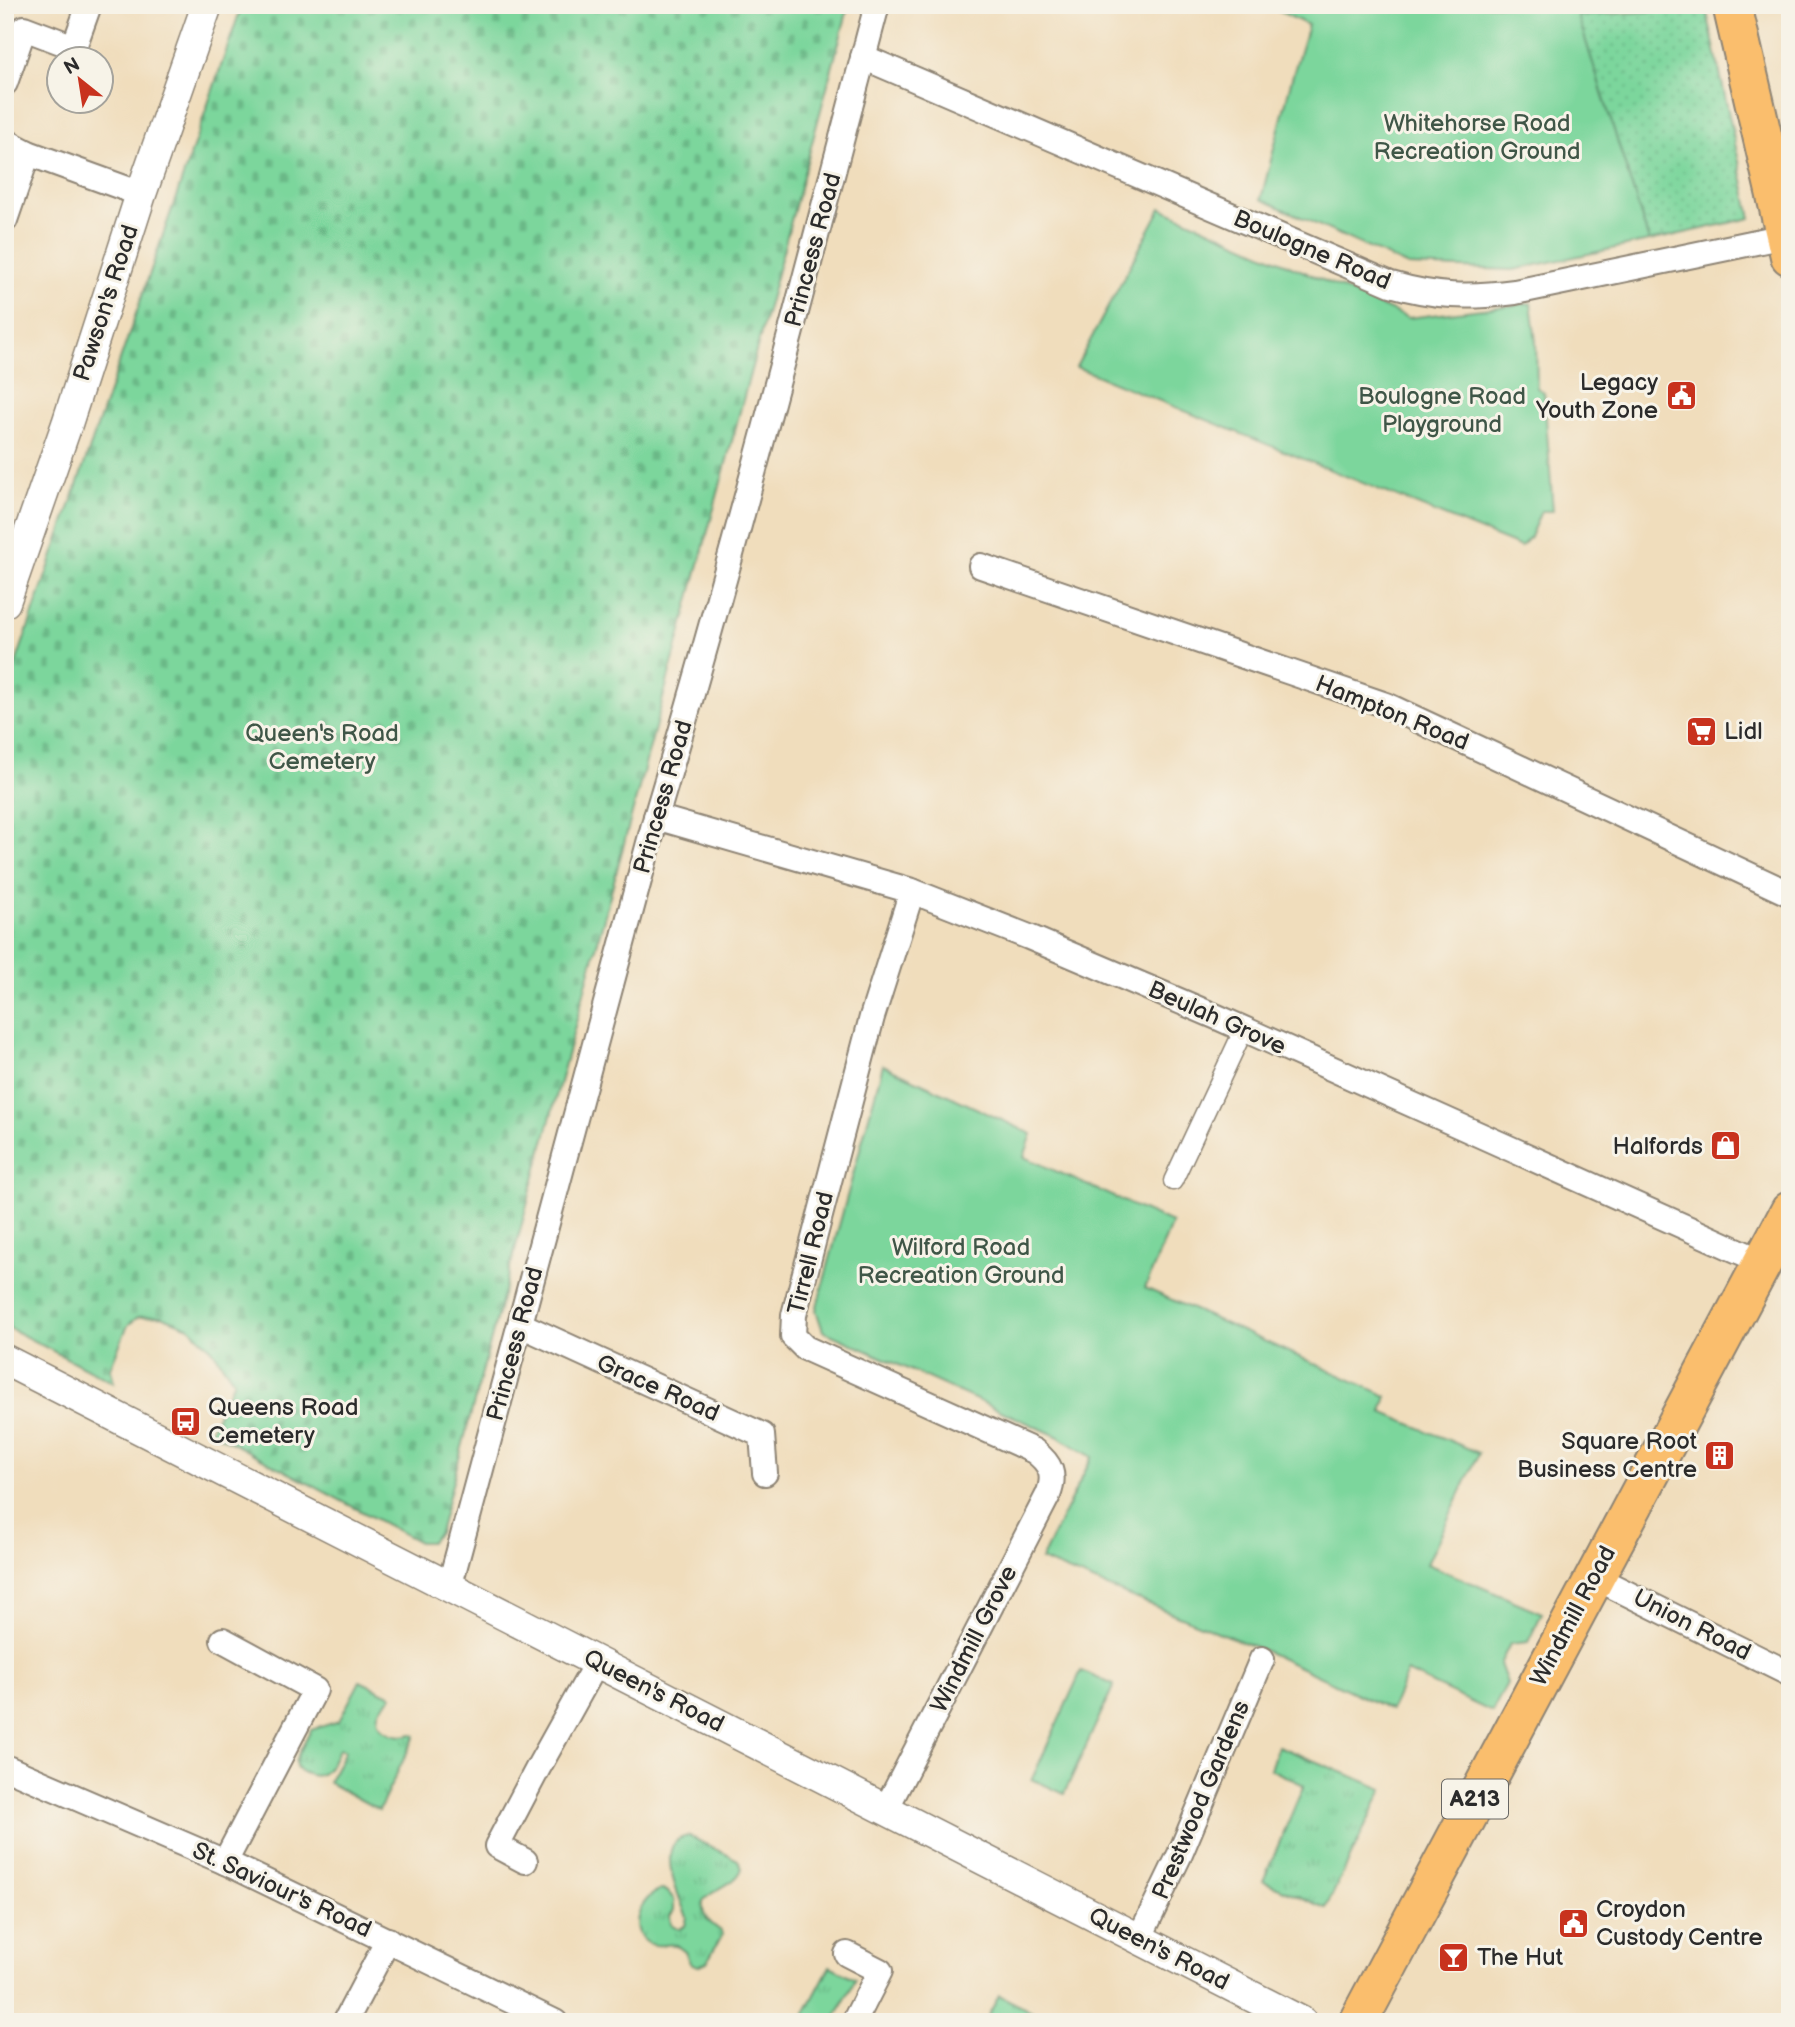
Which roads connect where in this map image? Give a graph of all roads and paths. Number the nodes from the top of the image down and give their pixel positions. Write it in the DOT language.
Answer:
graph roads {
  1 [pos="89,5"];
  2 [pos="207,5"];
  3 [pos="877,5"];
  4 [pos="1732,5"];
  5 [pos="863,57"];
  6 [pos="5,83"];
  7 [pos="5,141"];
  8 [pos="28,153"];
  9 [pos="141,194"];
  10 [pos="5,220"];
  11 [pos="1787,246"];
  12 [pos="981,566"];
  13 [pos="5,602"];
  14 [pos="656,817"];
  15 [pos="912,891"];
  16 [pos="1790,894"];
  17 [pos="1244,1029"];
  18 [pos="1173,1181"];
  19 [pos="1790,1211"];
  20 [pos="1763,1262"];
  21 [pos="521,1325"];
  22 [pos="5,1360"];
  23 [pos="1050,1466"];
  24 [pos="765,1473"];
  25 [pos="1594,1577"];
  26 [pos="449,1588"];
  27 [pos="223,1640"];
  28 [pos="1262,1659"];
  29 [pos="597,1662"];
  30 [pos="1790,1674"];
  31 [pos="5,1767"];
  32 [pos="886,1809"];
  33 [pos="524,1861"];
  34 [pos="225,1862"];
  35 [pos="388,1940"];
  36 [pos="1139,1940"];
  37 [pos="846,1954"];
  38 [pos="345,2022"];
  39 [pos="555,2022"];
  40 [pos="854,2022"];
  41 [pos="1302,2022"];
  42 [pos="1358,2022"];
  1 -- 6 [label="street"];
  2 -- 9 [label="street, Pawson's Road"];
  3 -- 5 [label="street, Princess Road"];
  4 -- 11 [label="main road"];
  5 -- 11 [label="street, Boulogne Road"];
  5 -- 14 [label="street, Princess Road"];
  7 -- 8 [label="street"];
  8 -- 9 [label="street"];
  8 -- 10 [label="street"];
  9 -- 13 [label="street, Pawson's Road"];
  12 -- 16 [label="street, Hampton Road"];
  14 -- 15 [label="street, Beulah Grove"];
  14 -- 21 [label="street, Princess Road"];
  15 -- 17 [label="street, Beulah Grove"];
  15 -- 23 [label="street, Tirrell Road"];
  17 -- 18 [label="street"];
  17 -- 20 [label="street, Beulah Grove"];
  19 -- 20 [label="main road, Windmill Road / A213"];
  20 -- 25 [label="main road, Windmill Road / A213"];
  21 -- 24 [label="street, Grace Road"];
  21 -- 26 [label="street, Princess Road"];
  22 -- 26 [label="street, Queen's Road"];
  23 -- 32 [label="street, Windmill Grove"];
  25 -- 30 [label="street, Union Road"];
  25 -- 42 [label="main road, Windmill Road / A213"];
  26 -- 29 [label="street, Queen's Road"];
  27 -- 34 [label="street"];
  28 -- 36 [label="street, Prestwood Gardens"];
  29 -- 32 [label="street, Queen's Road"];
  29 -- 33 [label="street"];
  31 -- 34 [label="street, St. Saviour's Road"];
  32 -- 36 [label="street, Queen's Road"];
  34 -- 35 [label="street, St. Saviour's Road"];
  35 -- 38 [label="street"];
  35 -- 39 [label="street, St. Saviour's Road"];
  36 -- 41 [label="street, Queen's Road"];
  37 -- 40 [label="street"];
}
